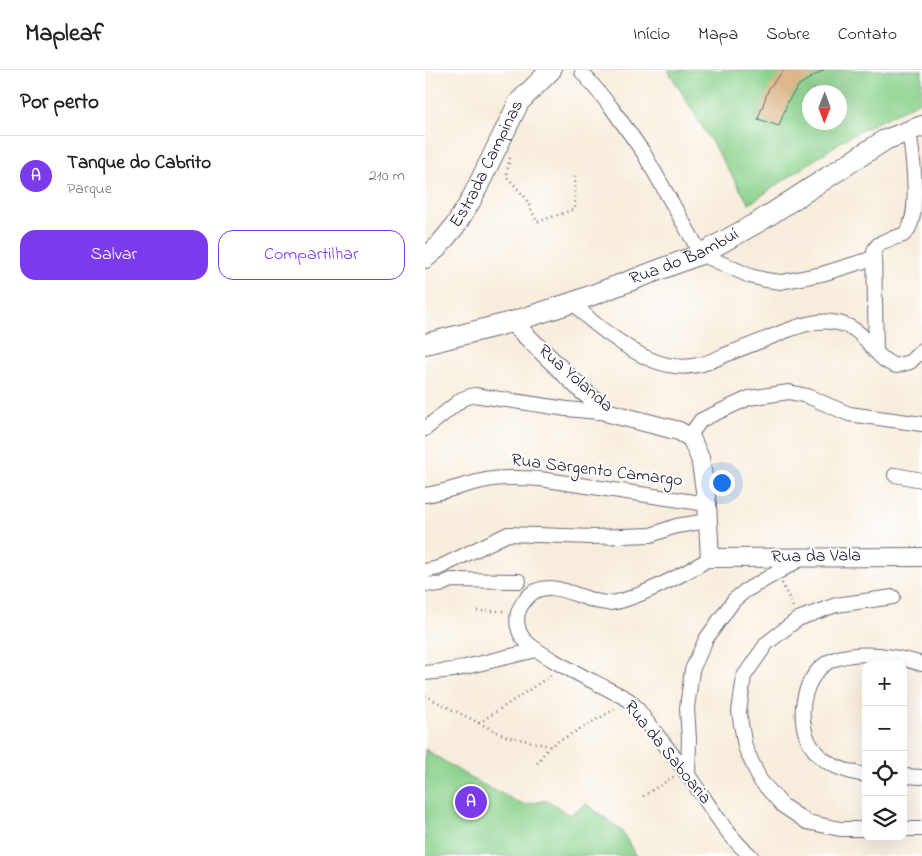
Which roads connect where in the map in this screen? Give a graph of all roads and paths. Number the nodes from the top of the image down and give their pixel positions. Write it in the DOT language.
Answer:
graph roads {
  1 [pos="551,70"];
  2 [pos="582,72"];
  3 [pos="915,128"];
  4 [pos="512,152"];
  5 [pos="575,176"];
  6 [pos="701,254"];
  7 [pos="425,258"];
  8 [pos="873,258"];
  9 [pos="574,302"];
  10 [pos="512,322"];
  11 [pos="425,344"];
  12 [pos="922,350"];
  13 [pos="876,352"];
  14 [pos="609,413"];
  15 [pos="922,424"];
  16 [pos="425,429"];
  17 [pos="691,438"];
  18 [pos="895,474"];
  19 [pos="922,480"];
  20 [pos="425,496"];
  21 [pos="707,513"];
  22 [pos="805,556"];
  23 [pos="922,557"];
  24 [pos="710,558"];
  25 [pos="425,571"];
  26 [pos="777,572"];
  27 [pos="519,581"];
  28 [pos="425,584"];
  29 [pos="893,596"];
  30 [pos="477,611"];
  31 [pos="519,611"];
  32 [pos="798,619"];
  33 [pos="536,650"];
  34 [pos="922,664"];
  35 [pos="566,666"];
  36 [pos="425,673"];
  37 [pos="425,696"];
  38 [pos="605,715"];
  39 [pos="479,723"];
  40 [pos="550,746"];
  41 [pos="537,763"];
  42 [pos="686,772"];
  43 [pos="862,774"];
  44 [pos="907,776"];
  45 [pos="922,777"];
  46 [pos="643,796"];
  47 [pos="862,829"];
  48 [pos="907,829"];
  49 [pos="922,829"];
  50 [pos="751,856"];
  1 -- 7 [label="main road, Estrada Campinas"];
  2 -- 6 [label="street"];
  3 -- 6 [label="main road, Rua do Bambuí"];
  3 -- 8 [label="street"];
  4 -- 5 [label="path"];
  6 -- 8 [label="street"];
  6 -- 9 [label="main road, Rua do Bambuí"];
  8 -- 13 [label="street"];
  9 -- 10 [label="main road, Rua do Bambuí"];
  9 -- 13 [label="street"];
  10 -- 11 [label="main road, Rua do Bambuí"];
  10 -- 14 [label="street, Rua Yolanda"];
  12 -- 13 [label="street"];
  14 -- 16 [label="street"];
  14 -- 17 [label="street, Rua Yolanda"];
  15 -- 17 [label="street"];
  17 -- 21 [label="street"];
  18 -- 19 [label="street"];
  20 -- 21 [label="street, Rua Sargento Camargo"];
  21 -- 24 [label="street"];
  21 -- 25 [label="street"];
  22 -- 23 [label="street, Rua da Vala"];
  22 -- 24 [label="street, Rua da Vala"];
  22 -- 26 [label="street"];
  24 -- 31 [label="street"];
  26 -- 32 [label="path"];
  26 -- 42 [label="street"];
  27 -- 28 [label="street"];
  29 -- 32 [label="street"];
  30 -- 31 [label="path"];
  31 -- 33 [label="street, Rua da Saboaria"];
  32 -- 47 [label="street"];
  33 -- 35 [label="street, Rua da Saboaria"];
  33 -- 36 [label="street"];
  34 -- 43 [label="street"];
  35 -- 39 [label="path"];
  35 -- 42 [label="street, Rua da Saboaria"];
  37 -- 39 [label="path"];
  38 -- 40 [label="path"];
  39 -- 40 [label="path"];
  40 -- 41 [label="path"];
  42 -- 46 [label="path"];
  42 -- 50 [label="street, Rua da Saboaria"];
  44 -- 45 [label="street"];
  48 -- 49 [label="street"];
}
